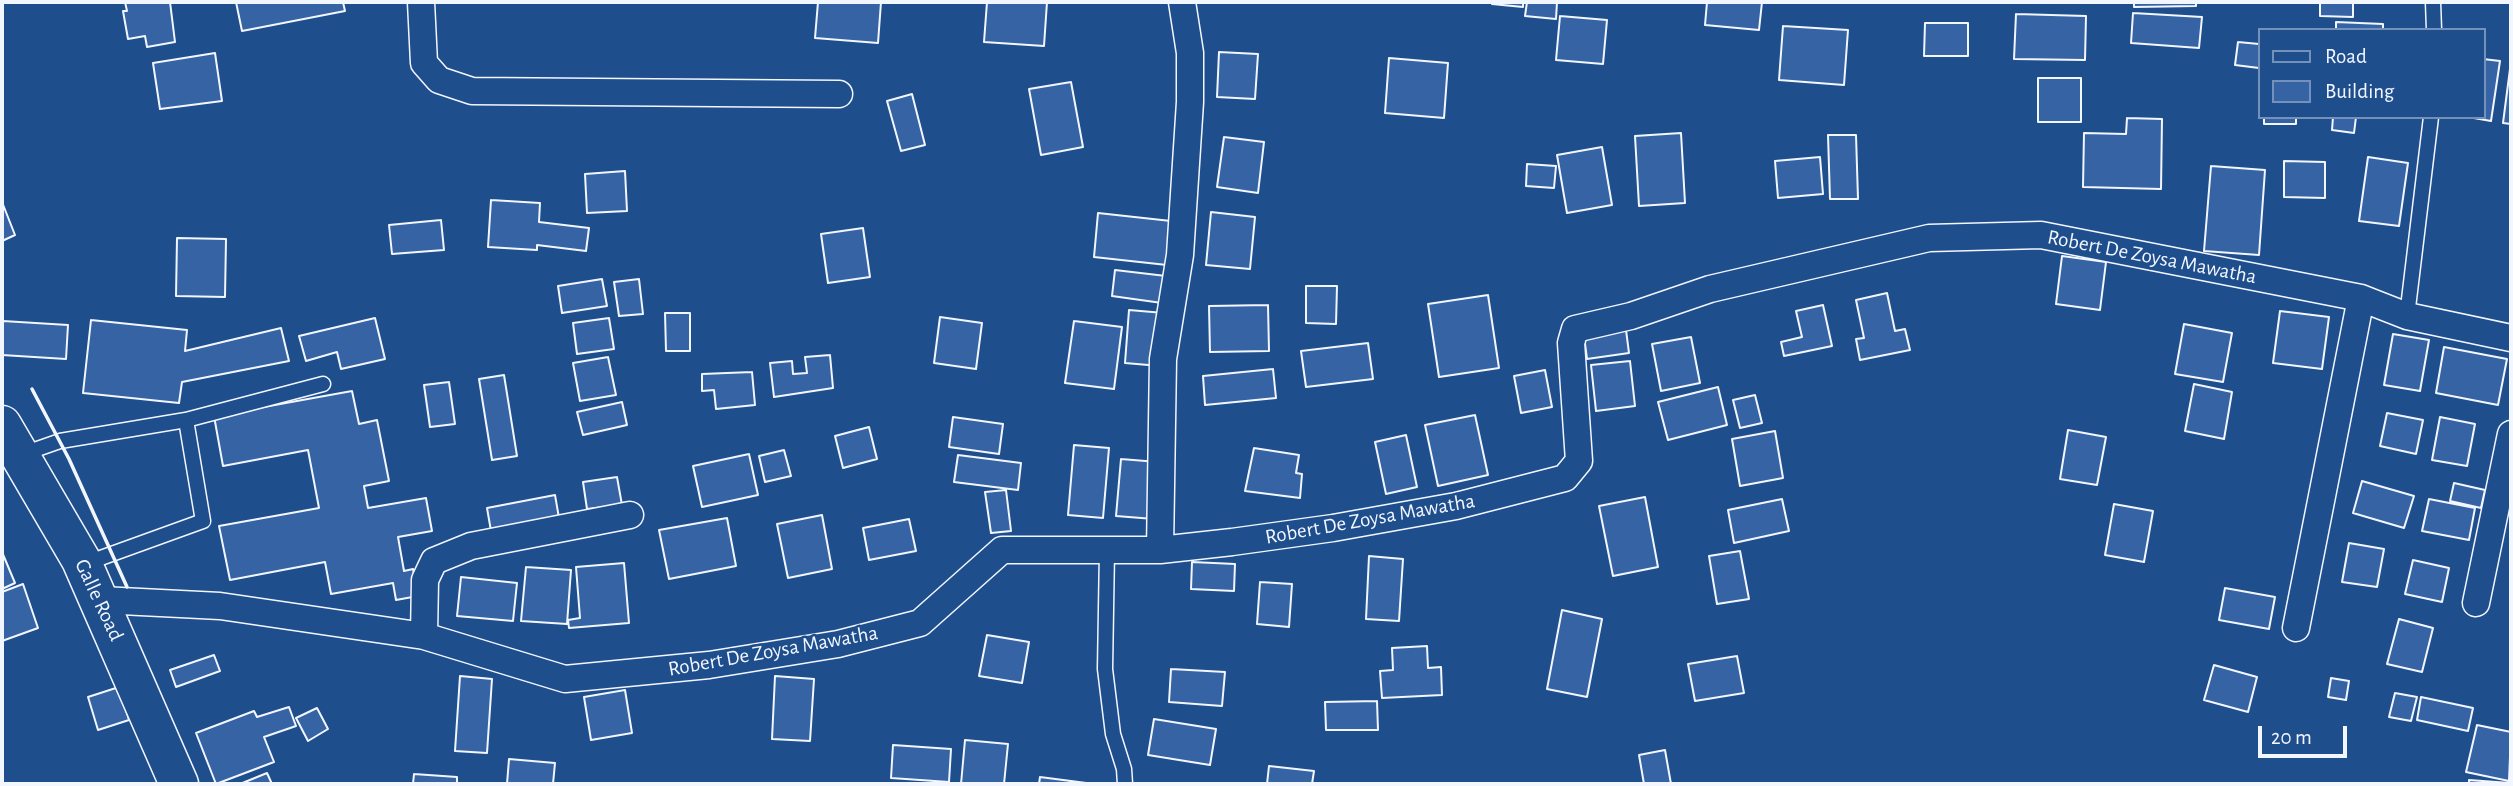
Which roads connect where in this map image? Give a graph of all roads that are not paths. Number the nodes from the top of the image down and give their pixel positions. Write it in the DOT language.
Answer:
graph roads {
  1 [pos="421,2"];
  2 [pos="1182,2"];
  3 [pos="2433,2"];
  4 [pos="2434,28"];
  5 [pos="839,94"];
  6 [pos="2431,119"];
  7 [pos="2361,298"];
  8 [pos="2407,316"];
  9 [pos="2511,338"];
  10 [pos="323,384"];
  11 [pos="186,420"];
  12 [pos="2511,434"];
  13 [pos="12,440"];
  14 [pos="629,515"];
  15 [pos="1107,550"];
  16 [pos="1160,550"];
  17 [pos="84,565"];
  18 [pos="101,600"];
  19 [pos="2476,603"];
  20 [pos="2296,628"];
  21 [pos="424,636"];
  22 [pos="179,784"];
  23 [pos="1125,784"];
  1 -- 5 [label="street"];
  2 -- 16 [label="street"];
  3 -- 4 [label="lane"];
  6 -- 8 [label="lane"];
  7 -- 8 [label="street, Robert De Zoysa Mawatha"];
  7 -- 16 [label="street, Robert De Zoysa Mawatha"];
  7 -- 20 [label="street"];
  8 -- 9 [label="street, Robert De Zoysa Mawatha"];
  10 -- 11 [label="lane"];
  11 -- 13 [label="lane"];
  11 -- 17 [label="lane"];
  12 -- 19 [label="street"];
  13 -- 17 [label="highway, Galle Road"];
  14 -- 21 [label="street"];
  15 -- 16 [label="street, Robert De Zoysa Mawatha"];
  15 -- 21 [label="street, Robert De Zoysa Mawatha"];
  15 -- 23 [label="lane"];
  17 -- 18 [label="highway, Galle Road"];
  18 -- 21 [label="street, Robert De Zoysa Mawatha"];
  18 -- 22 [label="highway, Galle Road"];
}
